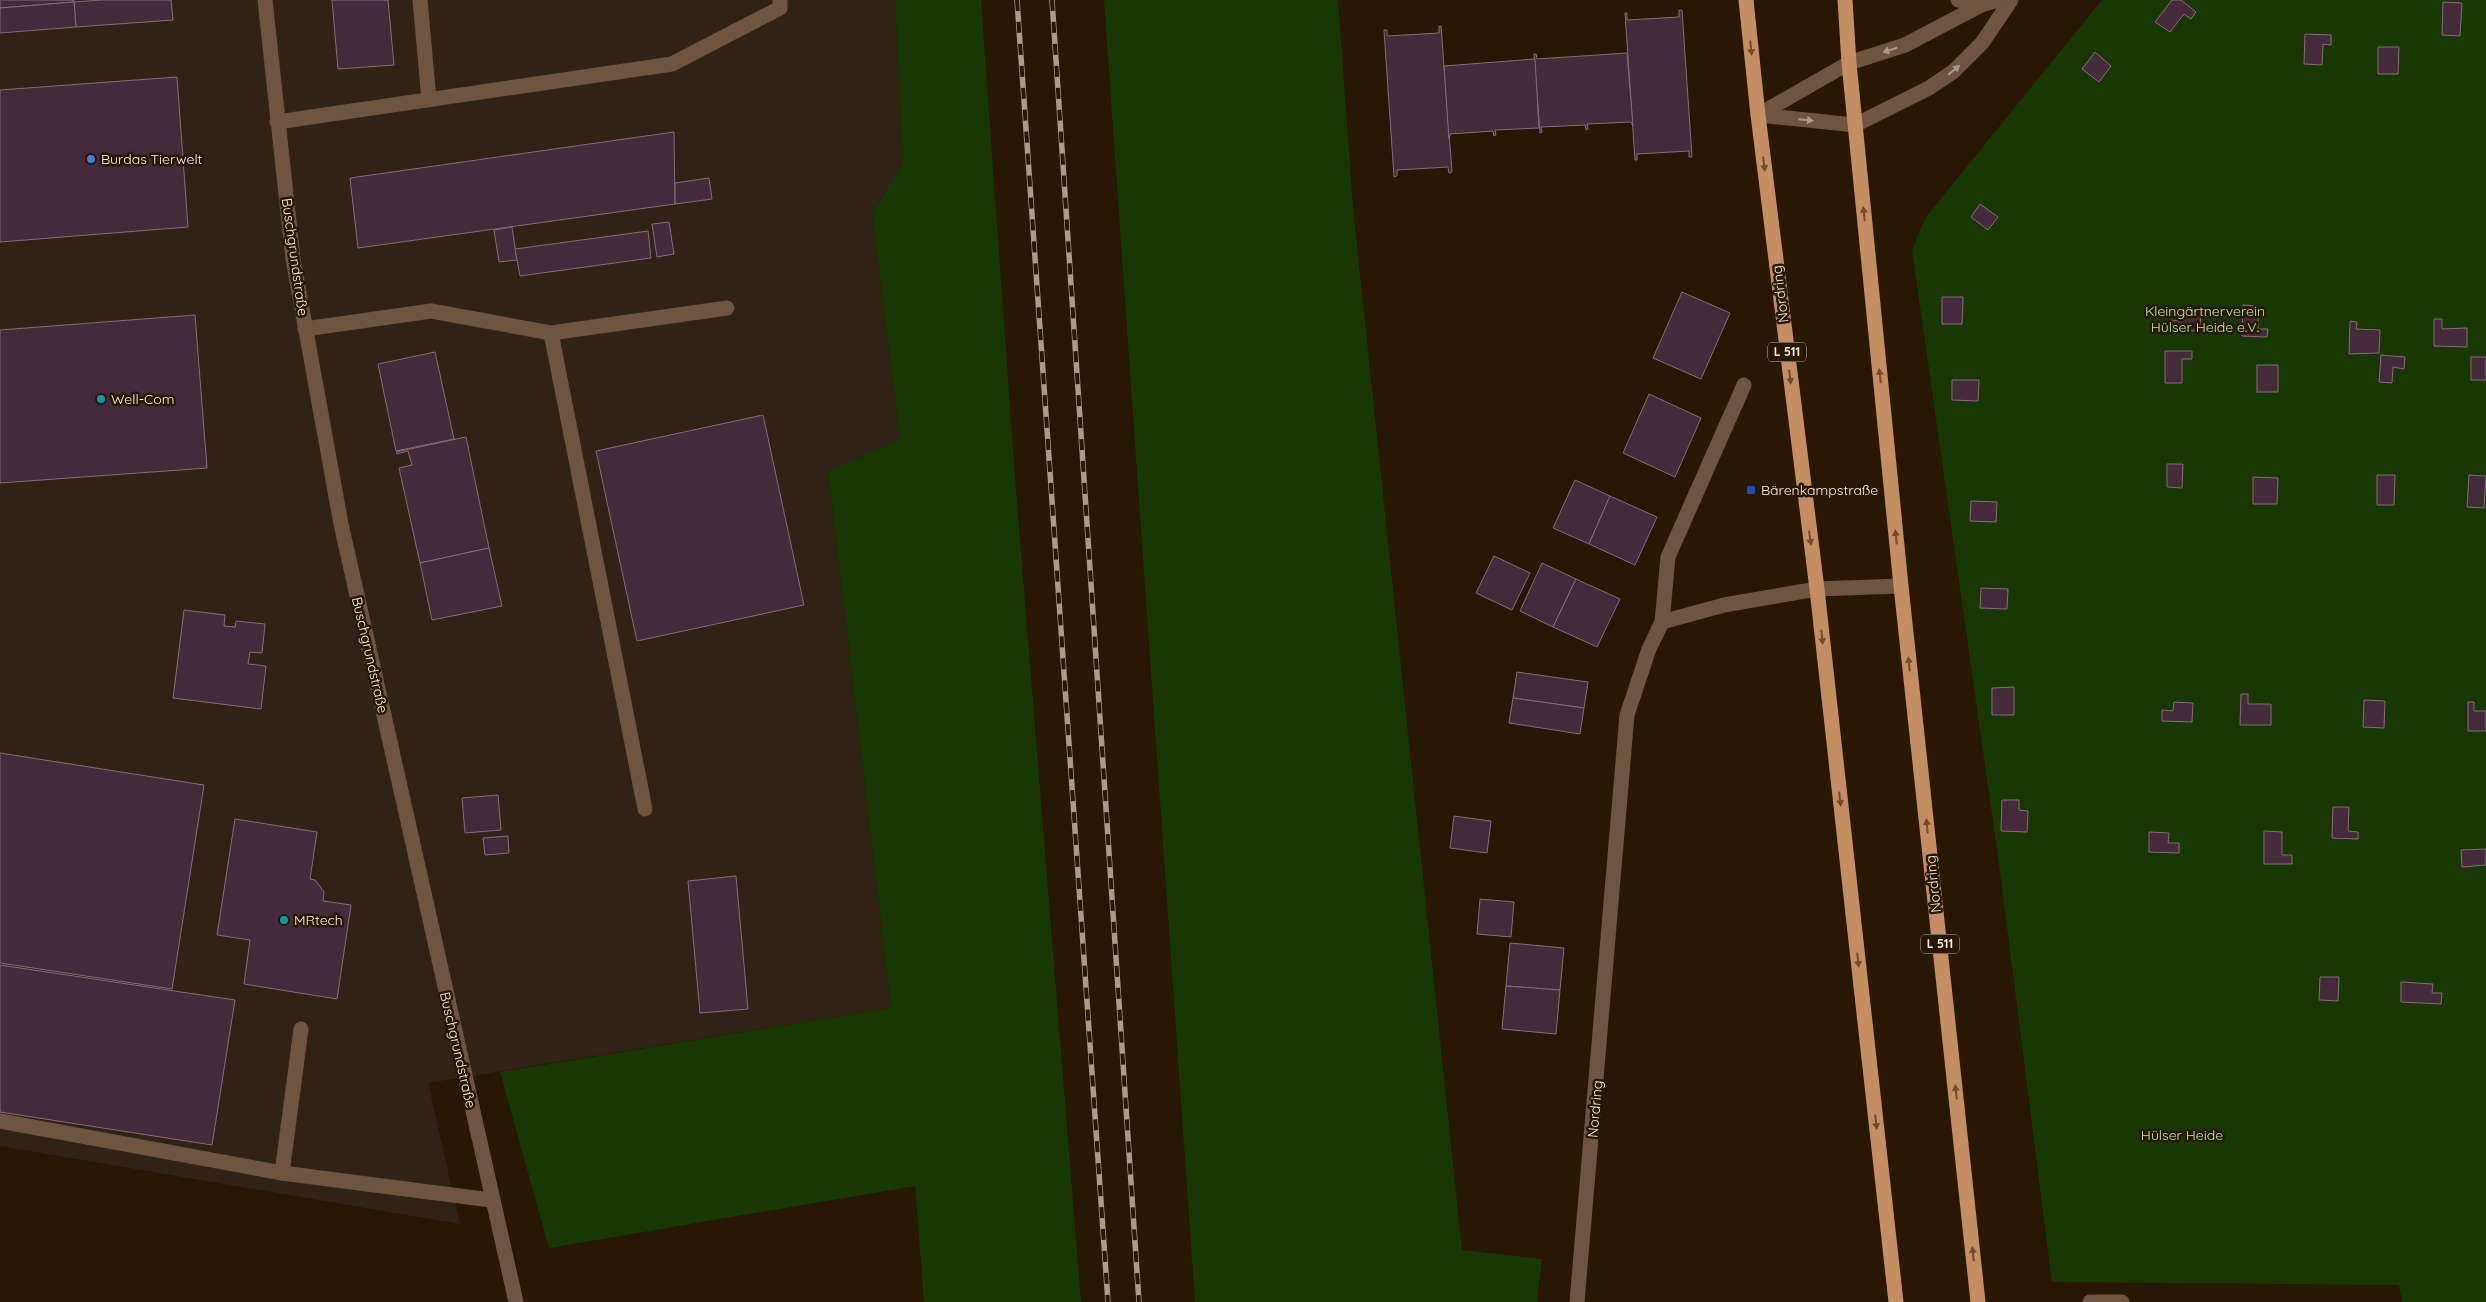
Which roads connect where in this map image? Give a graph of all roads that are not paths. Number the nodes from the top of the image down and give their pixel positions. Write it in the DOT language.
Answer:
graph roads {
  1 [pos="265,0"];
  2 [pos="420,0"];
  3 [pos="780,0"];
  4 [pos="1746,0"];
  5 [pos="1845,0"];
  6 [pos="1958,0"];
  7 [pos="1998,0"];
  8 [pos="2011,0"];
  9 [pos="1981,5"];
  10 [pos="1848,64"];
  11 [pos="429,100"];
  12 [pos="1758,115"];
  13 [pos="277,122"];
  14 [pos="1855,124"];
  15 [pos="728,308"];
  16 [pos="305,329"];
  17 [pos="551,333"];
  18 [pos="1744,385"];
  19 [pos="1901,586"];
  20 [pos="1817,588"];
  21 [pos="1662,622"];
  22 [pos="645,809"];
  23 [pos="301,1030"];
  24 [pos="0,1121"];
  25 [pos="282,1173"];
  26 [pos="491,1200"];
  27 [pos="516,1302"];
  28 [pos="1577,1302"];
  29 [pos="1896,1302"];
  30 [pos="1978,1302"];
  31 [pos="2090,1302"];
  32 [pos="2122,1302"];
  1 -- 13 [label="street, Buschgrundstraße"];
  2 -- 11 [label="street"];
  3 -- 11 [label="street"];
  4 -- 12 [label="main road, Nordring / L 511, one-way"];
  5 -- 10 [label="main road, Nordring / L 511"];
  6 -- 9 [label="street"];
  7 -- 9 [label="street"];
  14 -- 8 [label="street, one-way"];
  9 -- 10 [label="street, one-way"];
  10 -- 12 [label="street"];
  10 -- 14 [label="main road, Nordring / L 511"];
  11 -- 13 [label="street"];
  12 -- 14 [label="street, one-way"];
  12 -- 20 [label="main road, Nordring / L 511, one-way"];
  13 -- 16 [label="street, Buschgrundstraße"];
  19 -- 14 [label="main road, Nordring / L 511, one-way"];
  15 -- 17 [label="street"];
  16 -- 17 [label="street"];
  16 -- 26 [label="street, Buschgrundstraße"];
  17 -- 22 [label="street"];
  18 -- 21 [label="street, Nordring"];
  19 -- 20 [label="street"];
  30 -- 19 [label="main road, Nordring / L 511, one-way"];
  20 -- 21 [label="street"];
  20 -- 29 [label="main road, Nordring / L 511, one-way"];
  21 -- 28 [label="street, Nordring"];
  23 -- 25 [label="street"];
  24 -- 25 [label="street"];
  25 -- 26 [label="street"];
  26 -- 27 [label="street, Buschgrundstraße"];
  31 -- 32 [label="street"];
}
